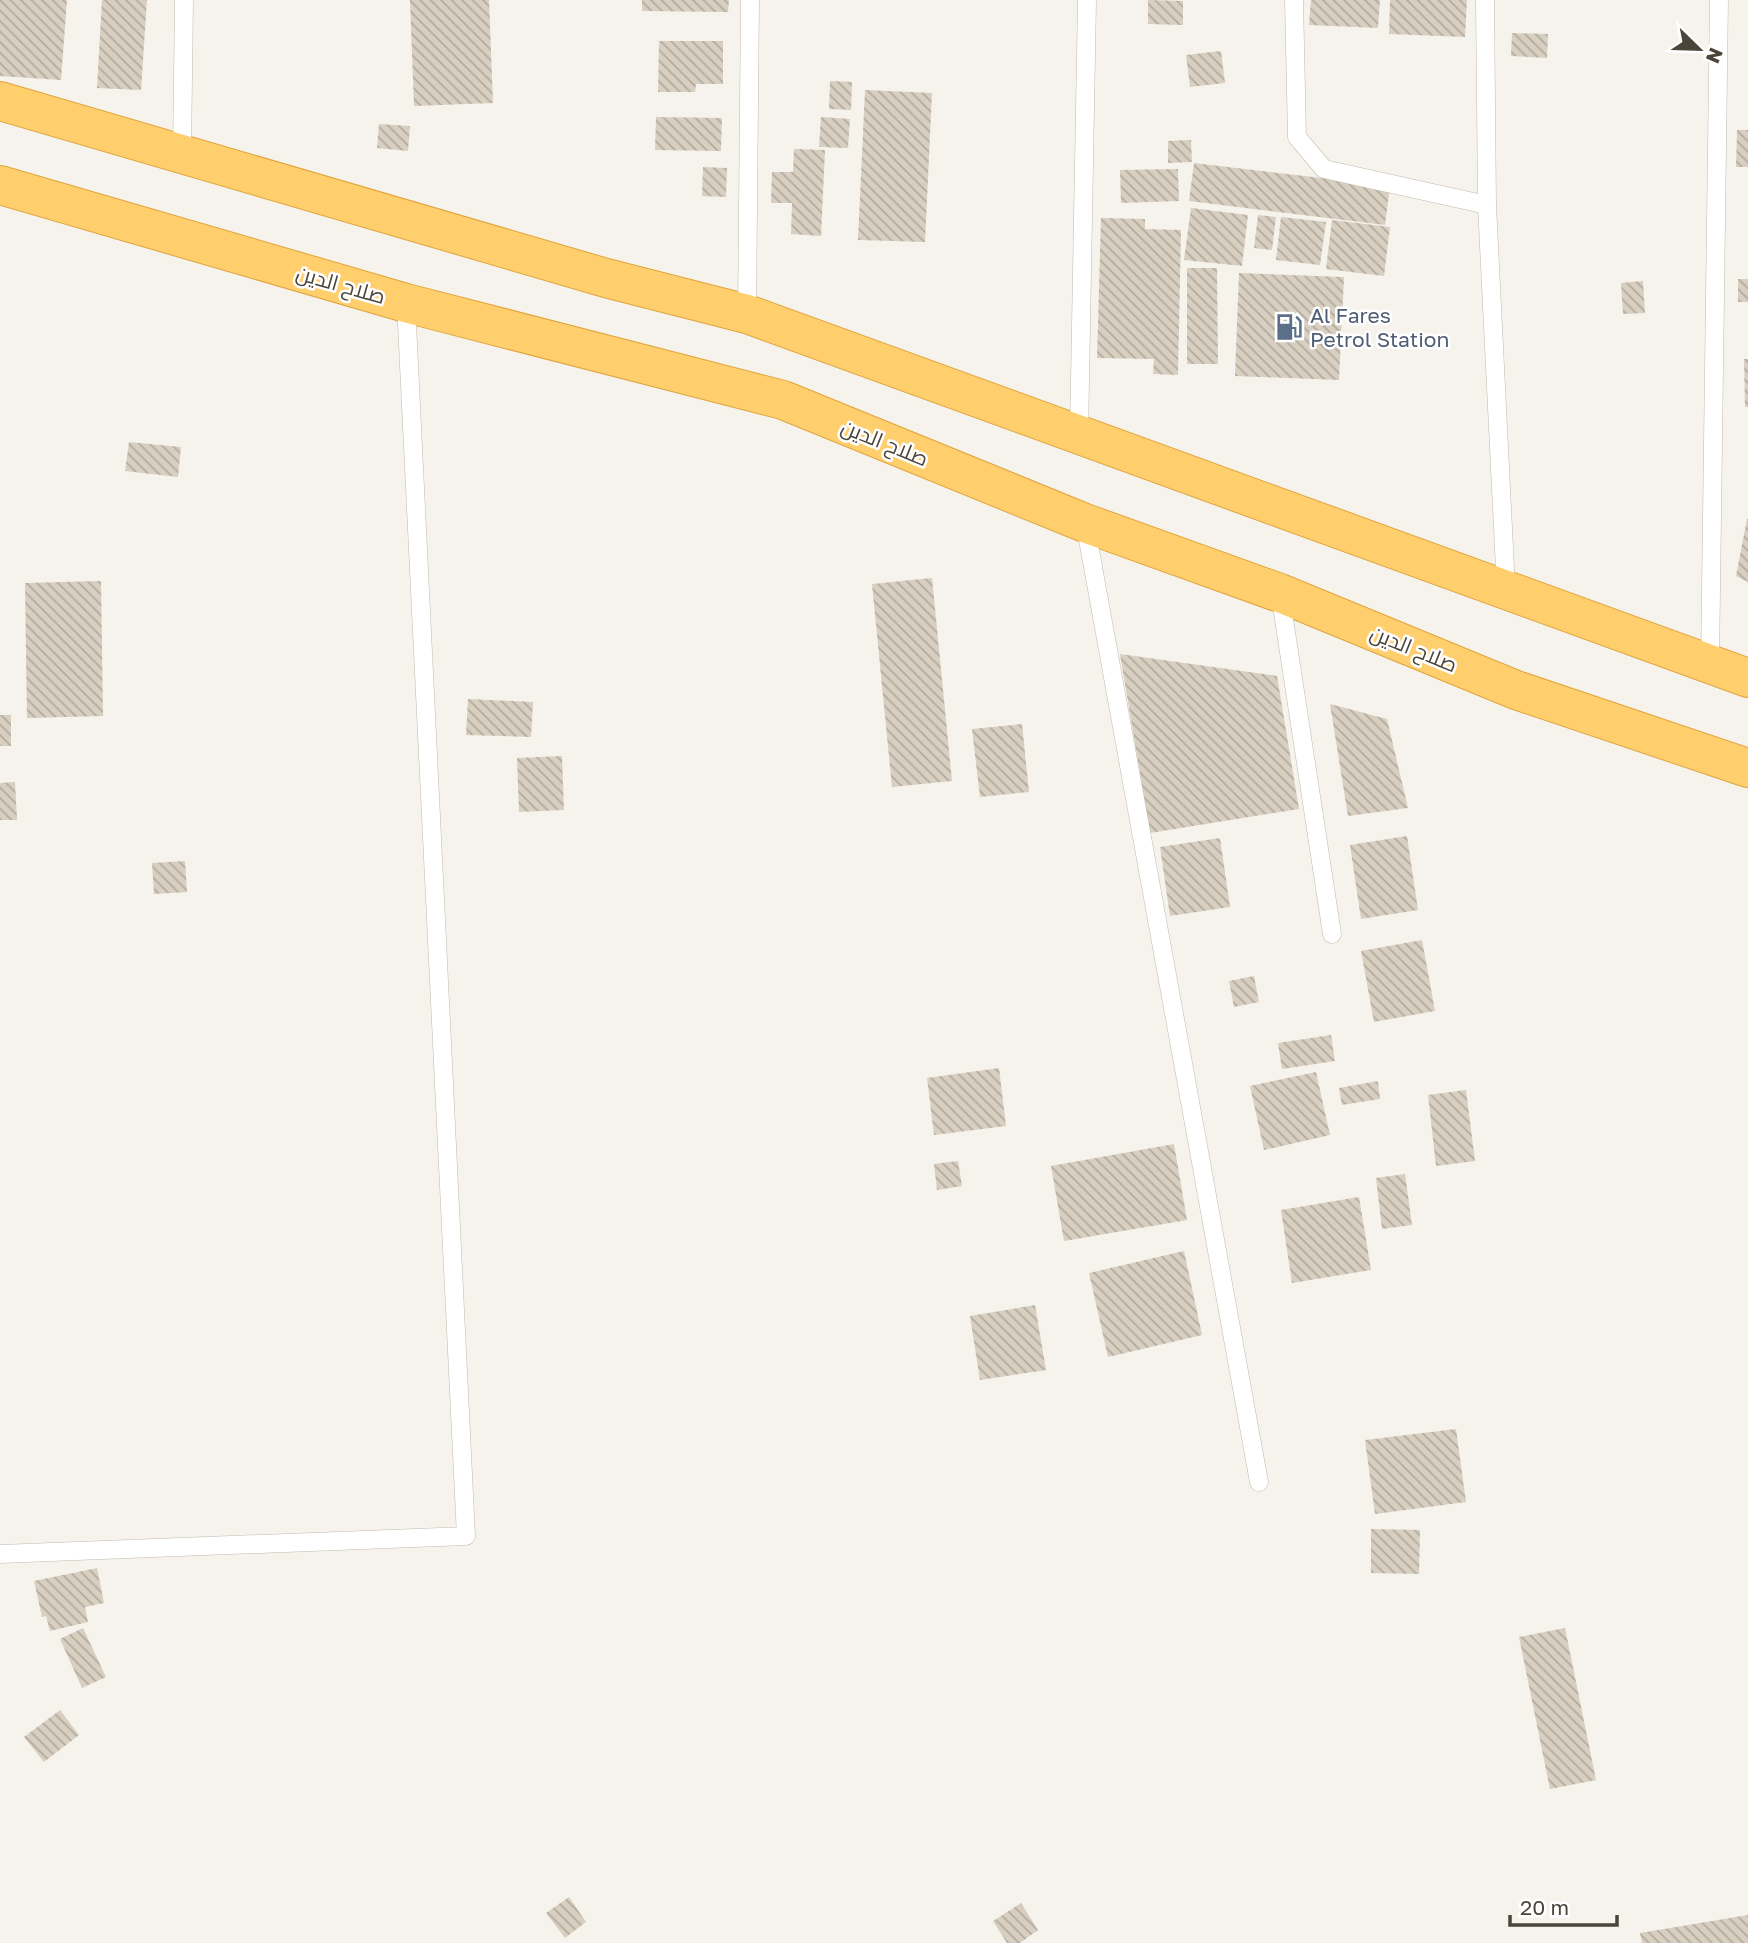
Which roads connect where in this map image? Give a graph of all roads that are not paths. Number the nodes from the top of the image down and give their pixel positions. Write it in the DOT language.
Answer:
graph roads {
  1 [pos="184,0"];
  2 [pos="750,0"];
  3 [pos="1087,0"];
  4 [pos="1294,0"];
  5 [pos="1485,0"];
  6 [pos="1719,0"];
  7 [pos="0,101"];
  8 [pos="182,154"];
  9 [pos="0,185"];
  10 [pos="1487,205"];
  11 [pos="406,303"];
  12 [pos="747,314"];
  13 [pos="1079,435"];
  14 [pos="1085,523"];
  15 [pos="1506,589"];
  16 [pos="1280,593"];
  17 [pos="1710,664"];
  18 [pos="1748,678"];
  19 [pos="1748,768"];
  20 [pos="1332,934"];
  21 [pos="1259,1482"];
  22 [pos="0,1553"];
  1 -- 8 [label="lane"];
  2 -- 12 [label="lane"];
  3 -- 13 [label="lane"];
  4 -- 10 [label="lane"];
  5 -- 10 [label="lane"];
  6 -- 17 [label="lane"];
  7 -- 8 [label="highway"];
  8 -- 12 [label="highway"];
  9 -- 11 [label="highway, صلاح الدين"];
  10 -- 15 [label="lane"];
  11 -- 14 [label="highway, صلاح الدين"];
  11 -- 22 [label="lane"];
  12 -- 13 [label="highway"];
  13 -- 15 [label="highway"];
  14 -- 16 [label="highway, صلاح الدين"];
  14 -- 21 [label="lane"];
  15 -- 17 [label="highway"];
  16 -- 19 [label="highway, صلاح الدين"];
  16 -- 20 [label="lane"];
  17 -- 18 [label="highway"];
}
